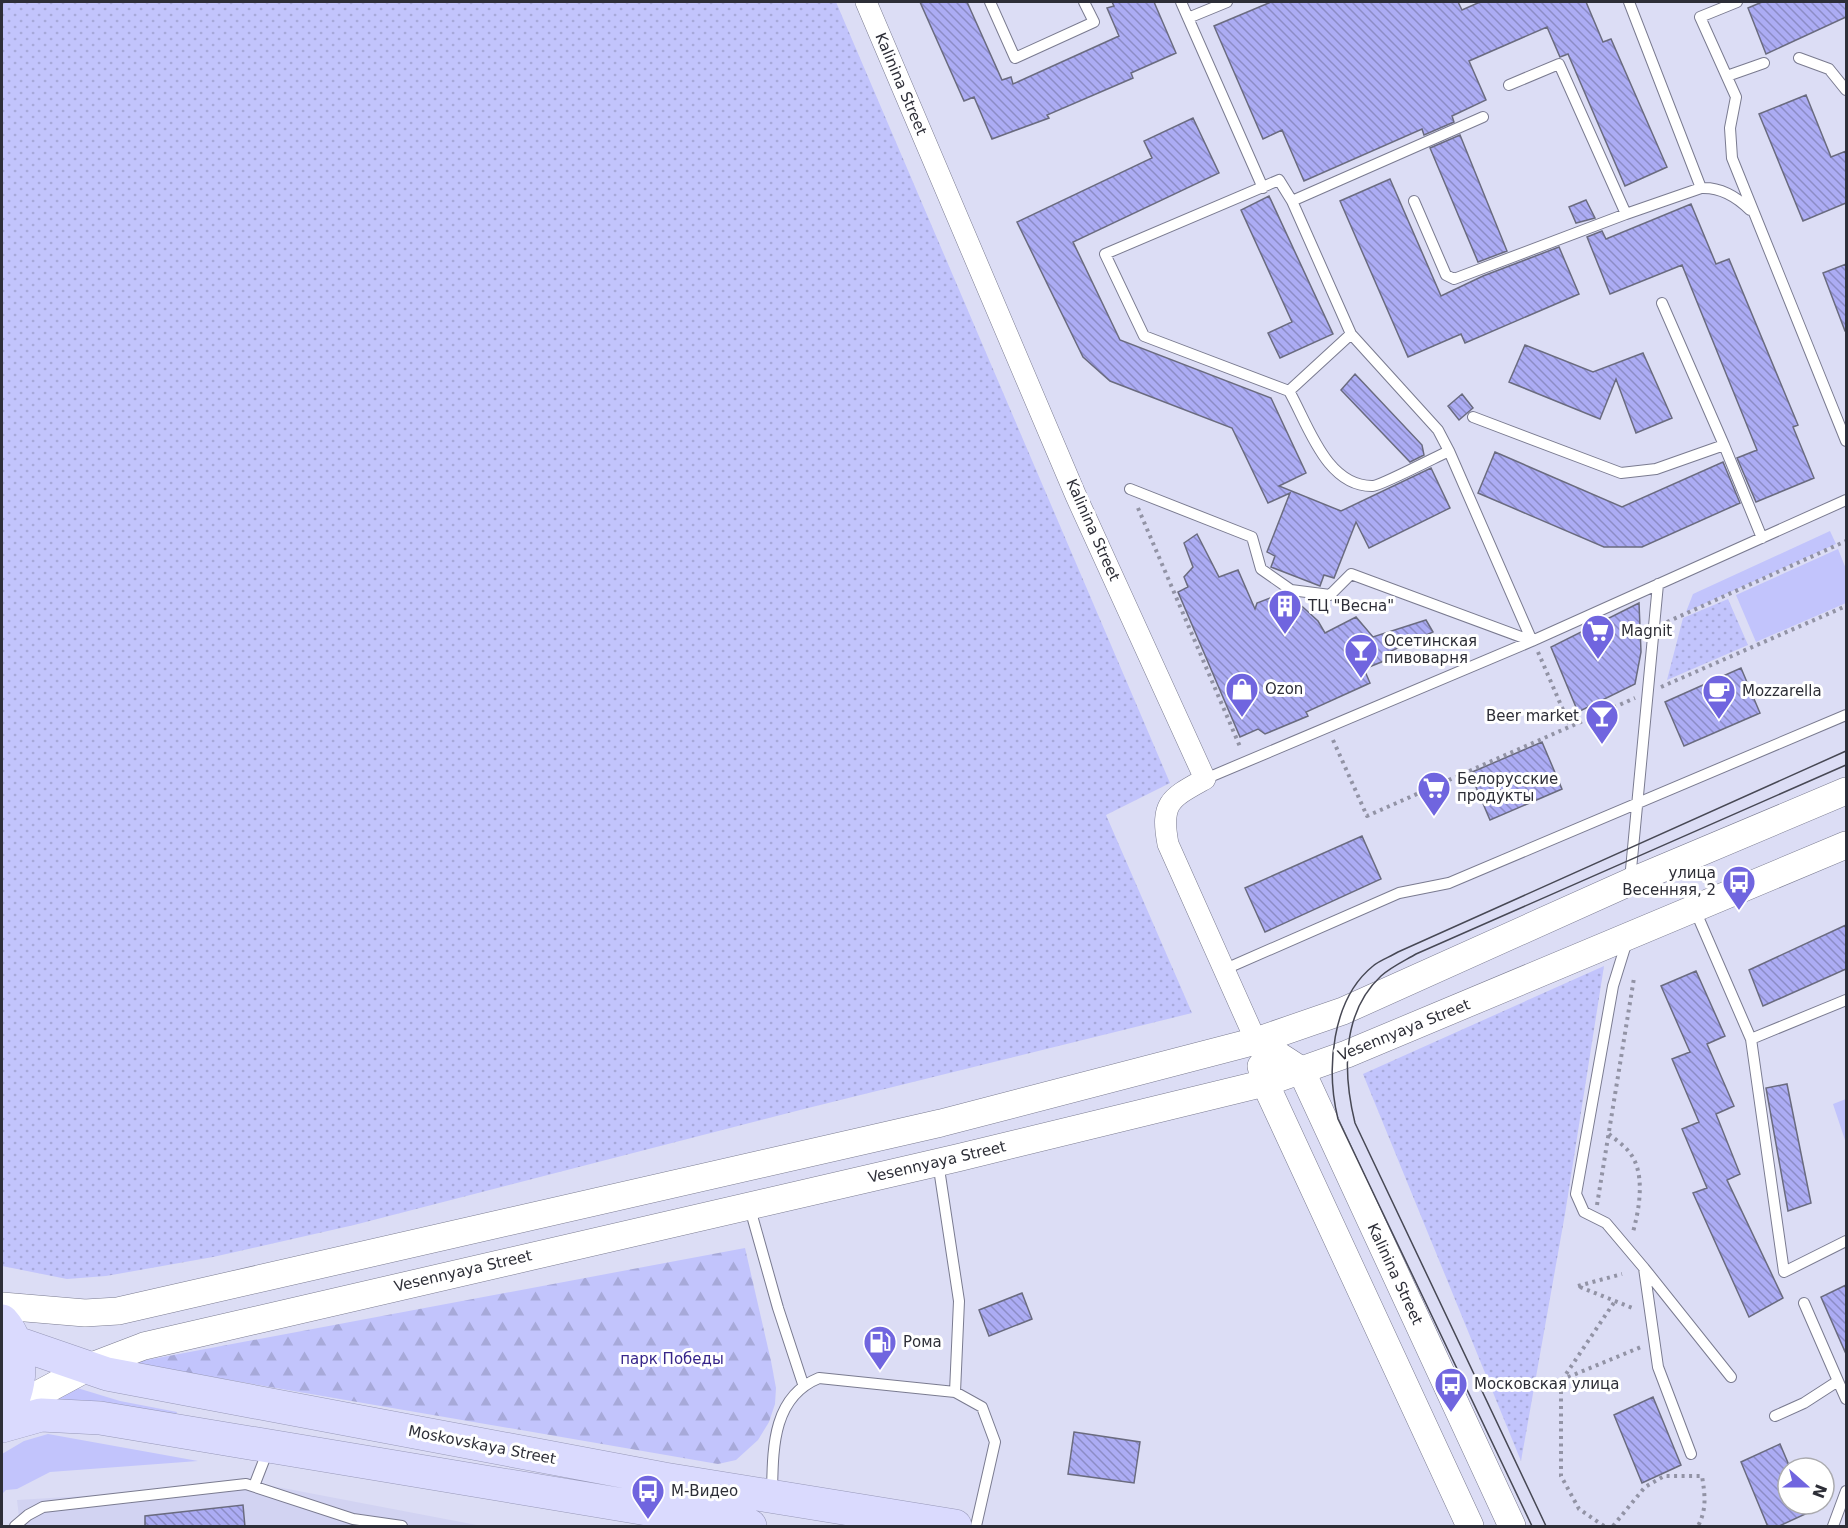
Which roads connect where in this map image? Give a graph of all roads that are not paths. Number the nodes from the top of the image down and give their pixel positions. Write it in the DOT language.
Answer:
graph roads {
  1 [pos="866,2"];
  2 [pos="990,2"];
  3 [pos="1084,2"];
  4 [pos="1181,2"];
  5 [pos="1227,2"];
  6 [pos="1629,2"];
  7 [pos="1732,2"];
  8 [pos="1188,18"];
  9 [pos="1800,58"];
  10 [pos="1764,63"];
  11 [pos="1726,76"];
  12 [pos="1509,85"];
  13 [pos="1846,90"];
  14 [pos="1483,117"];
  15 [pos="1263,188"];
  16 [pos="1701,188"];
  17 [pos="1292,201"];
  18 [pos="1414,201"];
  19 [pos="1753,212"];
  20 [pos="1626,214"];
  21 [pos="1662,303"];
  22 [pos="1351,334"];
  23 [pos="1289,391"];
  24 [pos="1473,417"];
  25 [pos="1846,441"];
  26 [pos="1724,445"];
  27 [pos="1449,451"];
  28 [pos="1130,489"];
  29 [pos="1846,500"];
  30 [pos="1762,538"];
  31 [pos="1658,584"];
  32 [pos="1532,641"];
  33 [pos="1846,715"];
  34 [pos="1205,779"];
  35 [pos="1846,791"];
  36 [pos="1639,803"];
  37 [pos="1846,845"];
  38 [pos="1630,882"];
  39 [pos="1695,909"];
  40 [pos="1629,938"];
  41 [pos="1223,970"];
  42 [pos="1846,1000"];
  43 [pos="1751,1039"];
  44 [pos="1256,1041"];
  45 [pos="1301,1070"];
  46 [pos="1265,1083"];
  47 [pos="938,1162"];
  48 [pos="749,1205"];
  49 [pos="1846,1241"];
  50 [pos="1644,1268"];
  51 [pos="1804,1303"];
  52 [pos="2,1306"];
  53 [pos="8,1331"];
  54 [pos="88,1367"];
  55 [pos="1731,1377"];
  56 [pos="1838,1381"];
  57 [pos="803,1384"];
  58 [pos="956,1392"];
  59 [pos="1846,1399"];
  60 [pos="1775,1416"];
  61 [pos="3,1418"];
  62 [pos="270,1446"];
  63 [pos="1691,1454"];
  64 [pos="254,1486"];
  65 [pos="1846,1491"];
  66 [pos="772,1495"];
  67 [pos="354,1523"];
  68 [pos="15,1527"];
  69 [pos="402,1527"];
  70 [pos="750,1527"];
  71 [pos="956,1527"];
  72 [pos="976,1527"];
  73 [pos="1470,1527"];
  74 [pos="1512,1527"];
  75 [pos="1833,1527"];
  1 -- 34 [label="street, Kalinina Street"];
  2 -- 3 [label="lane"];
  4 -- 8 [label="lane"];
  5 -- 8 [label="lane"];
  6 -- 16 [label="lane"];
  7 -- 11 [label="lane"];
  8 -- 15 [label="lane"];
  9 -- 13 [label="lane"];
  10 -- 11 [label="lane"];
  11 -- 19 [label="lane"];
  12 -- 20 [label="lane"];
  14 -- 17 [label="lane"];
  15 -- 17 [label="lane"];
  15 -- 23 [label="lane"];
  16 -- 19 [label="lane"];
  16 -- 20 [label="lane"];
  17 -- 22 [label="lane"];
  18 -- 20 [label="lane"];
  19 -- 25 [label="lane"];
  21 -- 26 [label="lane"];
  22 -- 23 [label="lane"];
  22 -- 27 [label="lane"];
  23 -- 27 [label="lane"];
  24 -- 26 [label="lane"];
  26 -- 30 [label="lane"];
  27 -- 32 [label="lane"];
  28 -- 32 [label="lane"];
  29 -- 30 [label="lane"];
  30 -- 31 [label="lane"];
  31 -- 32 [label="lane"];
  31 -- 36 [label="lane"];
  32 -- 34 [label="lane"];
  33 -- 36 [label="lane"];
  34 -- 41 [label="street"];
  35 -- 38 [label="street"];
  36 -- 38 [label="lane"];
  36 -- 41 [label="lane"];
  37 -- 39 [label="street, Vesennyaya Street"];
  38 -- 44 [label="street"];
  39 -- 40 [label="street, Vesennyaya Street"];
  39 -- 43 [label="lane"];
  40 -- 45 [label="street, Vesennyaya Street"];
  40 -- 50 [label="lane"];
  41 -- 44 [label="street"];
  42 -- 43 [label="lane"];
  43 -- 49 [label="lane"];
  44 -- 45 [label="street"];
  44 -- 46 [label="street"];
  44 -- 52 [label="street"];
  45 -- 46 [label="street, Vesennyaya Street"];
  45 -- 74 [label="street, Kalinina Street"];
  46 -- 47 [label="street, Vesennyaya Street"];
  46 -- 73 [label="street"];
  47 -- 48 [label="street, Vesennyaya Street"];
  47 -- 58 [label="lane"];
  48 -- 54 [label="street, Vesennyaya Street"];
  48 -- 57 [label="lane"];
  50 -- 55 [label="lane"];
  50 -- 63 [label="lane"];
  51 -- 56 [label="lane"];
  53 -- 54 [label="highway, Moskovskaya Street"];
  53 -- 61 [label="highway, Moskovskaya Street"];
  54 -- 61 [label="street, Vesennyaya Street"];
  54 -- 66 [label="highway, Moskovskaya Street"];
  56 -- 59 [label="lane"];
  56 -- 60 [label="lane"];
  57 -- 58 [label="lane"];
  57 -- 66 [label="lane"];
  58 -- 72 [label="lane"];
  61 -- 62 [label="highway"];
  62 -- 64 [label="lane"];
  62 -- 70 [label="highway"];
  64 -- 67 [label="lane"];
  64 -- 68 [label="lane"];
  65 -- 75 [label="lane"];
  66 -- 71 [label="highway, Moskovskaya Street"];
  67 -- 69 [label="lane"];
}
